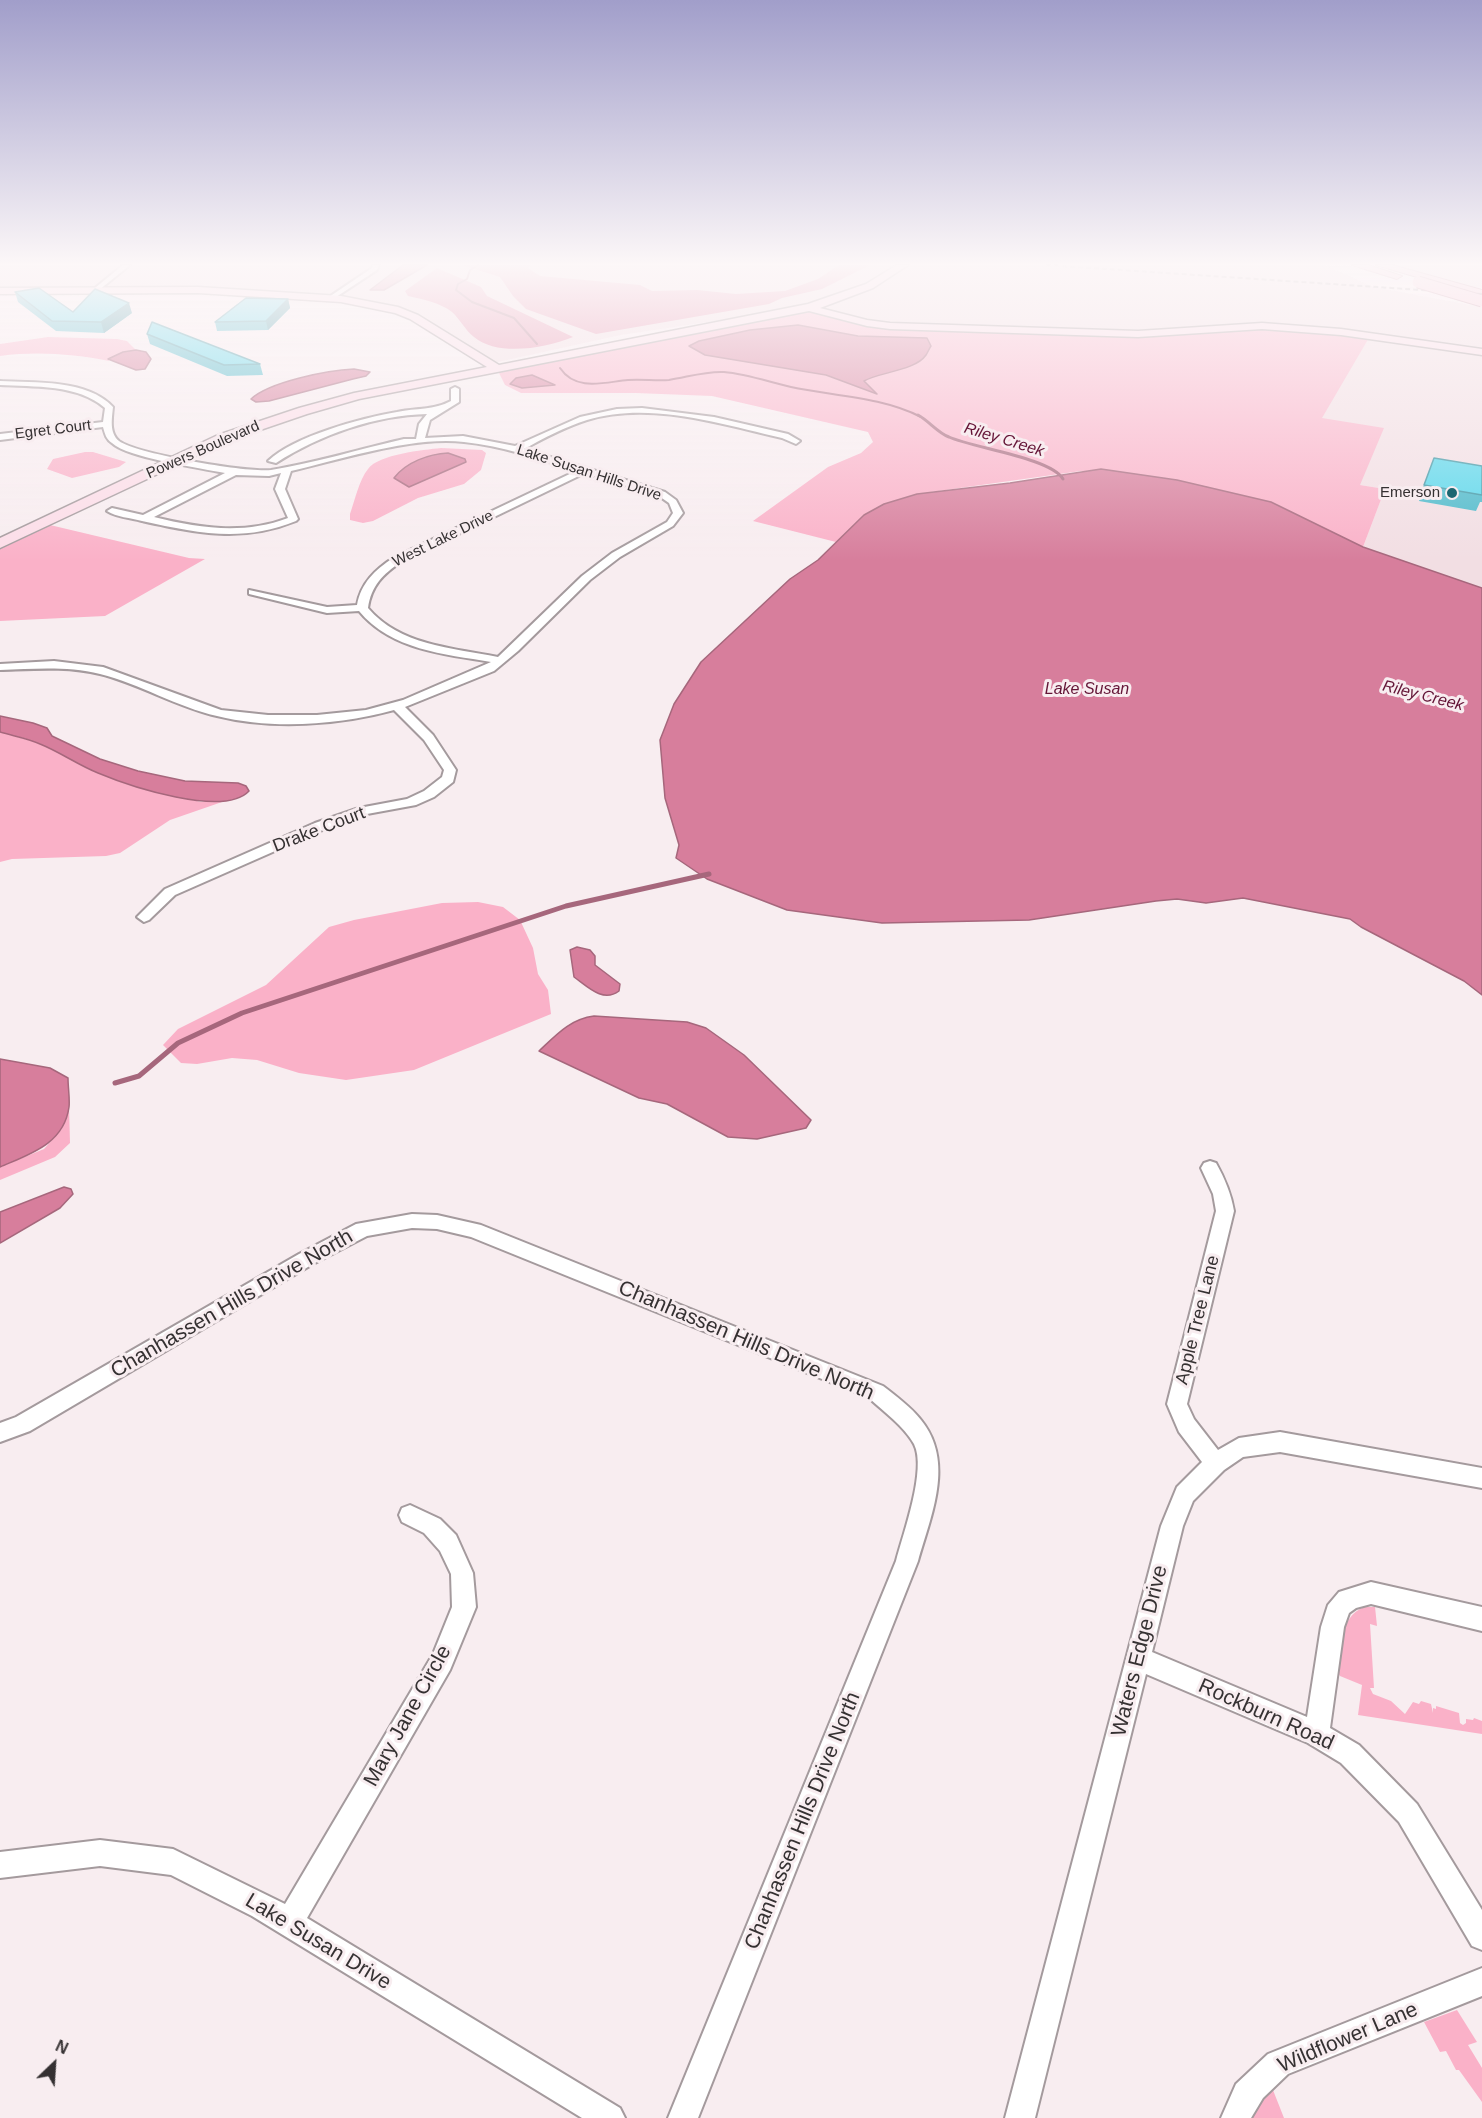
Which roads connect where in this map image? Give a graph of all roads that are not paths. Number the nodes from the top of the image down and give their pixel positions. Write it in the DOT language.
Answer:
graph roads {
  1 [pos="488,364"];
  2 [pos="509,364"];
  3 [pos="493,367"];
  4 [pos="0,383"];
  5 [pos="455,389"];
  6 [pos="434,411"];
  7 [pos="107,424"];
  8 [pos="0,437"];
  9 [pos="420,440"];
  10 [pos="796,441"];
  11 [pos="296,447"];
  12 [pos="516,448"];
  13 [pos="162,456"];
  14 [pos="177,460"];
  15 [pos="273,462"];
  16 [pos="321,462"];
  17 [pos="287,470"];
  18 [pos="585,470"];
  19 [pos="234,472"];
  20 [pos="112,511"];
  21 [pos="145,518"];
  22 [pos="0,532"];
  23 [pos="0,544"];
  24 [pos="253,592"];
  25 [pos="362,608"];
  26 [pos="501,661"];
  27 [pos="0,667"];
  28 [pos="397,706"];
  29 [pos="144,917"];
  30 [pos="1210,1168"];
  31 [pos="0,1433"];
  32 [pos="1216,1464"];
  33 [pos="1482,1478"];
  34 [pos="410,1515"];
  35 [pos="1482,1619"];
  36 [pos="1139,1659"];
  37 [pos="1317,1734"];
  38 [pos="0,1865"];
  39 [pos="289,1923"];
  40 [pos="1482,1936"];
  41 [pos="1482,1982"];
  42 [pos="610,2118"];
  43 [pos="683,2118"];
  44 [pos="1020,2118"];
  45 [pos="1236,2118"];
  1 -- 3 [label="main road"];
  2 -- 3 [label="main road, Powers Boulevard"];
  3 -- 13 [label="main road, Powers Boulevard"];
  3 -- 14 [label="main road, Powers Boulevard"];
  4 -- 7 [label="street, Lake Susan Hills Drive"];
  5 -- 6 [label="street"];
  6 -- 9 [label="street"];
  6 -- 11 [label="street"];
  7 -- 8 [label="street, Egret Court"];
  7 -- 13 [label="street, Lake Susan Hills Drive"];
  9 -- 12 [label="street, Lake Susan Hills Drive"];
  9 -- 16 [label="street, Lake Susan Hills Drive"];
  10 -- 12 [label="street"];
  11 -- 15 [label="street"];
  11 -- 16 [label="street"];
  12 -- 18 [label="street, Lake Susan Hills Drive"];
  13 -- 14 [label="street, Lake Susan Hills Drive"];
  13 -- 22 [label="main road, Powers Boulevard"];
  14 -- 19 [label="street, Lake Susan Hills Drive"];
  14 -- 23 [label="main road, Powers Boulevard"];
  16 -- 17 [label="street, Lake Susan Hills Drive"];
  17 -- 19 [label="street, Lake Susan Hills Drive"];
  17 -- 21 [label="street"];
  18 -- 25 [label="street, West Lake Drive"];
  18 -- 26 [label="street, Lake Susan Hills Drive"];
  19 -- 21 [label="street"];
  20 -- 21 [label="street"];
  24 -- 25 [label="street"];
  25 -- 26 [label="street"];
  26 -- 28 [label="street, Lake Susan Hills Drive"];
  27 -- 28 [label="street, Lake Susan Hills Drive"];
  28 -- 29 [label="street, Drake Court"];
  30 -- 32 [label="street, Apple Tree Lane"];
  31 -- 43 [label="street, Chanhassen Hills Drive North"];
  32 -- 33 [label="street, Waters Edge Drive"];
  32 -- 36 [label="street, Waters Edge Drive"];
  34 -- 39 [label="street, Mary Jane Circle"];
  35 -- 37 [label="street"];
  36 -- 37 [label="street, Rockburn Road"];
  36 -- 44 [label="street, Waters Edge Drive"];
  37 -- 40 [label="street, Rockburn Road"];
  38 -- 39 [label="street, Lake Susan Drive"];
  39 -- 42 [label="street, Lake Susan Drive"];
  41 -- 45 [label="street, Wildflower Lane"];
}
